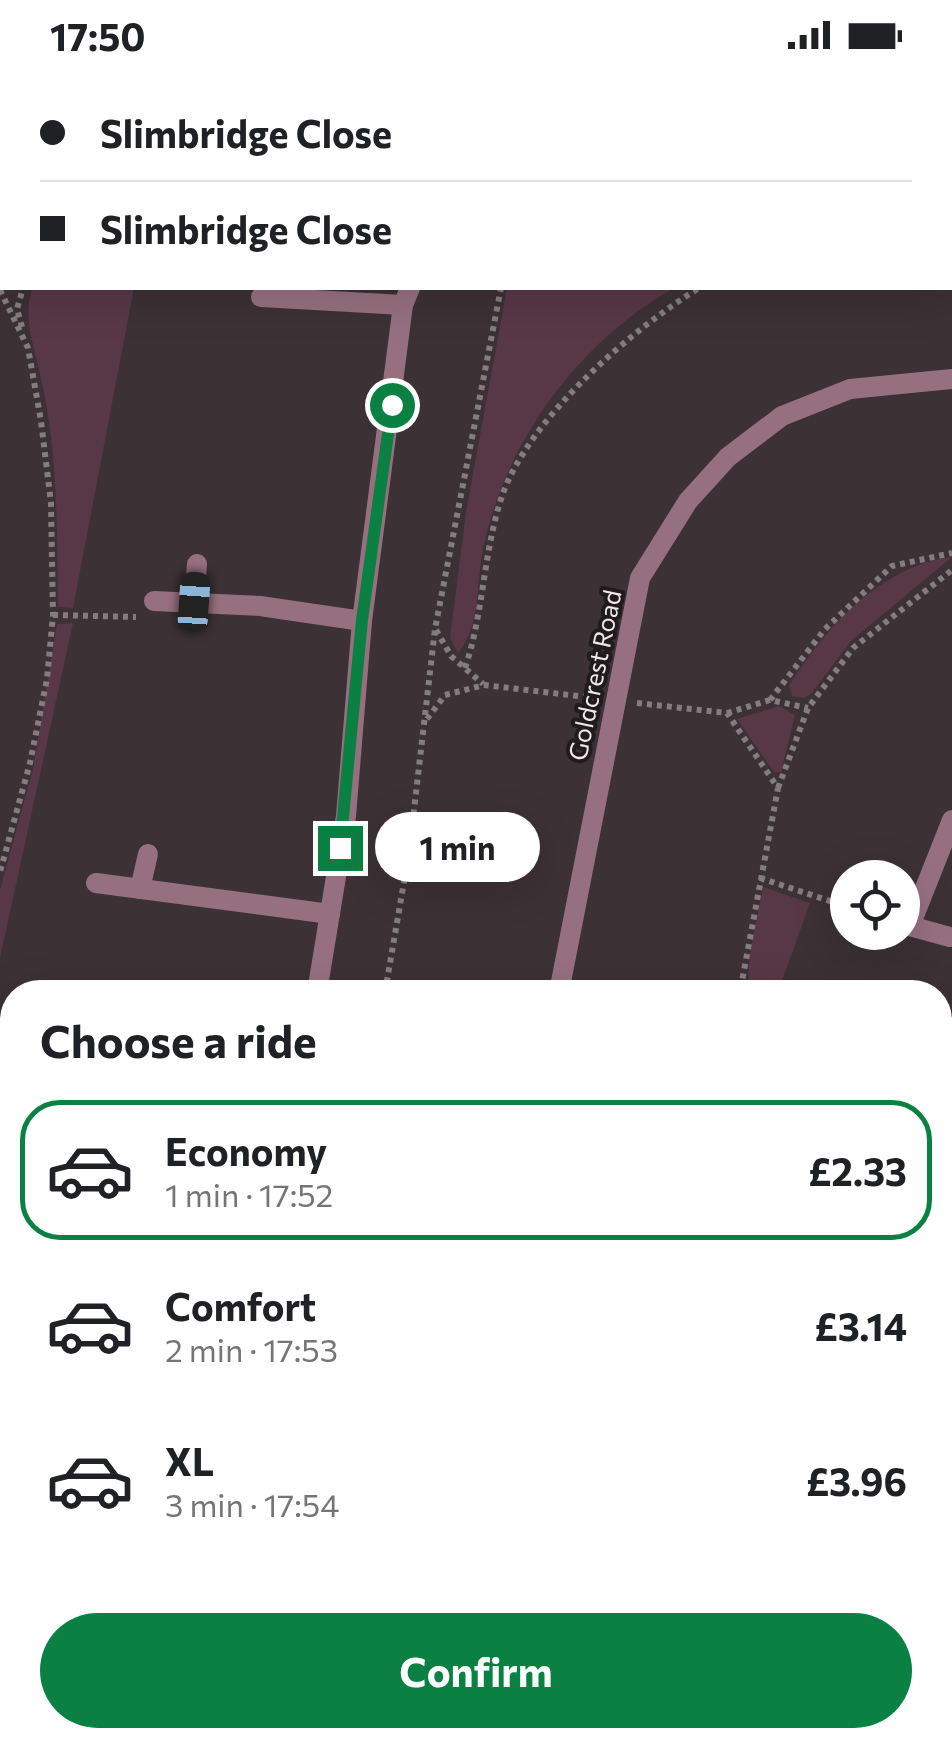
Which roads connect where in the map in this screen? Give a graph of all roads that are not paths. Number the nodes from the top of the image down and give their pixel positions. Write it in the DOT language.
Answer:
graph roads {
  1 [pos="302,293"];
  2 [pos="404,293"];
  3 [pos="260,296"];
  4 [pos="952,379"];
  5 [pos="197,564"];
  6 [pos="154,601"];
  7 [pos="194,602"];
  8 [pos="362,620"];
  9 [pos="952,820"];
  10 [pos="148,854"];
  11 [pos="96,884"];
  12 [pos="140,889"];
  13 [pos="920,893"];
  14 [pos="330,914"];
  15 [pos="920,929"];
  16 [pos="950,938"];
  17 [pos="319,980"];
  18 [pos="561,980"];
  1 -- 2 [label="street"];
  1 -- 3 [label="street"];
  2 -- 8 [label="street"];
  4 -- 18 [label="street, Goldcrest Road"];
  5 -- 7 [label="street"];
  6 -- 7 [label="street"];
  7 -- 8 [label="street"];
  8 -- 14 [label="street"];
  9 -- 13 [label="street"];
  10 -- 12 [label="street"];
  11 -- 12 [label="street"];
  12 -- 14 [label="street"];
  14 -- 17 [label="street"];
  15 -- 16 [label="street"];
}
